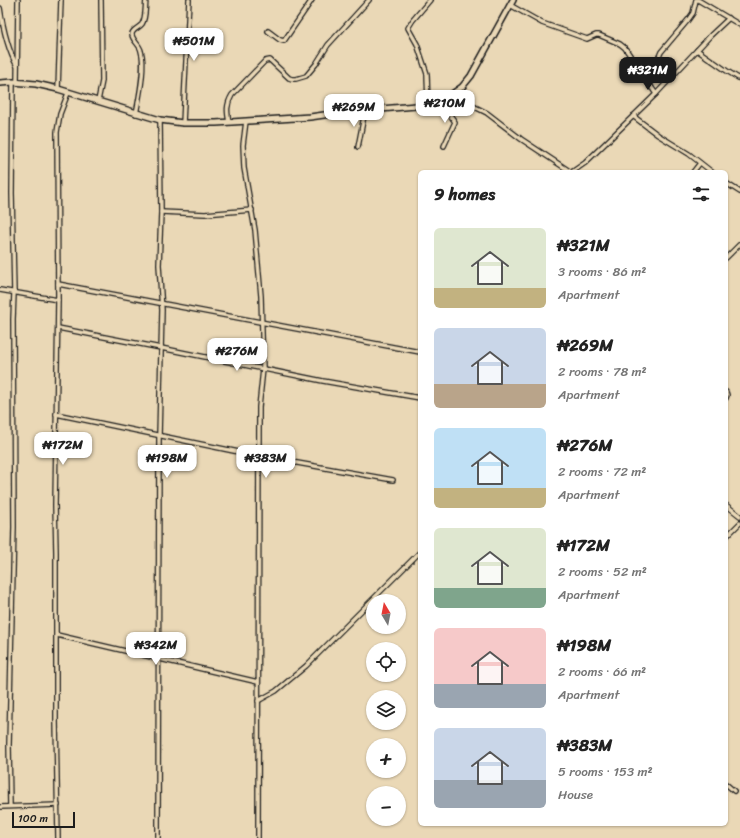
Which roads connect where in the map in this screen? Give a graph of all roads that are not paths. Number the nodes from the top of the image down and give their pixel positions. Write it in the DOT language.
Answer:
graph roads {
  1 [pos="18,0"];
  2 [pos="62,0"];
  3 [pos="101,0"];
  4 [pos="146,0"];
  5 [pos="189,0"];
  6 [pos="312,0"];
  7 [pos="370,0"];
  8 [pos="430,0"];
  9 [pos="697,0"];
  10 [pos="512,2"];
  11 [pos="0,8"];
  12 [pos="729,18"];
  13 [pos="740,25"];
  14 [pos="268,31"];
  15 [pos="697,50"];
  16 [pos="17,67"];
  17 [pos="740,78"];
  18 [pos="15,82"];
  19 [pos="0,83"];
  20 [pos="650,86"];
  21 [pos="58,89"];
  22 [pos="68,93"];
  23 [pos="656,94"];
  24 [pos="451,95"];
  25 [pos="98,102"];
  26 [pos="441,102"];
  27 [pos="428,105"];
  28 [pos="364,111"];
  29 [pos="136,114"];
  30 [pos="633,116"];
  31 [pos="160,120"];
  32 [pos="246,121"];
  33 [pos="229,122"];
  34 [pos="184,123"];
  35 [pos="444,146"];
  36 [pos="358,147"];
  37 [pos="700,163"];
  38 [pos="569,170"];
  39 [pos="575,170"];
  40 [pos="695,170"];
  41 [pos="709,170"];
  42 [pos="728,184"];
  43 [pos="740,192"];
  44 [pos="252,210"];
  45 [pos="161,212"];
  46 [pos="740,244"];
  47 [pos="728,256"];
  48 [pos="58,284"];
  49 [pos="0,290"];
  50 [pos="14,293"];
  51 [pos="58,300"];
  52 [pos="161,303"];
  53 [pos="261,322"];
  54 [pos="58,328"];
  55 [pos="161,348"];
  56 [pos="418,352"];
  57 [pos="263,369"];
  58 [pos="418,398"];
  59 [pos="56,414"];
  60 [pos="159,436"];
  61 [pos="258,456"];
  62 [pos="393,480"];
  63 [pos="728,507"];
  64 [pos="740,516"];
  65 [pos="740,523"];
  66 [pos="728,535"];
  67 [pos="418,554"];
  68 [pos="57,635"];
  69 [pos="159,659"];
  70 [pos="258,682"];
  71 [pos="258,701"];
  72 [pos="728,786"];
  73 [pos="734,791"];
  74 [pos="58,805"];
  75 [pos="0,806"];
  76 [pos="10,806"];
  77 [pos="58,838"];
  78 [pos="158,838"];
  79 [pos="258,838"];
  1 -- 16 [label="street"];
  2 -- 21 [label="street"];
  3 -- 25 [label="street"];
  4 -- 29 [label="street"];
  5 -- 34 [label="street"];
  6 -- 14 [label="street"];
  7 -- 33 [label="street"];
  8 -- 27 [label="street"];
  9 -- 12 [label="street"];
  9 -- 20 [label="street"];
  10 -- 20 [label="street"];
  10 -- 24 [label="street"];
  11 -- 16 [label="street"];
  12 -- 13 [label="street"];
  12 -- 15 [label="street"];
  15 -- 17 [label="street"];
  15 -- 23 [label="street"];
  16 -- 18 [label="street"];
  18 -- 19 [label="street"];
  18 -- 21 [label="street"];
  18 -- 50 [label="street"];
  20 -- 23 [label="street"];
  21 -- 22 [label="street"];
  22 -- 25 [label="street"];
  22 -- 48 [label="street"];
  23 -- 30 [label="street"];
  24 -- 26 [label="street"];
  24 -- 38 [label="street"];
  25 -- 29 [label="street"];
  26 -- 27 [label="street"];
  26 -- 35 [label="street"];
  27 -- 28 [label="street"];
  28 -- 32 [label="street"];
  28 -- 36 [label="street"];
  29 -- 31 [label="street"];
  30 -- 37 [label="street"];
  30 -- 39 [label="street"];
  31 -- 34 [label="street"];
  31 -- 45 [label="street"];
  32 -- 33 [label="street"];
  32 -- 44 [label="street"];
  33 -- 34 [label="street"];
  37 -- 40 [label="street"];
  37 -- 41 [label="street"];
  42 -- 43 [label="street"];
  44 -- 45 [label="street"];
  44 -- 53 [label="street"];
  45 -- 52 [label="street"];
  46 -- 47 [label="street"];
  48 -- 51 [label="street"];
  48 -- 52 [label="street"];
  49 -- 50 [label="street"];
  50 -- 51 [label="street"];
  50 -- 76 [label="street"];
  51 -- 54 [label="street"];
  52 -- 53 [label="street"];
  52 -- 55 [label="street"];
  53 -- 56 [label="street"];
  53 -- 57 [label="street"];
  54 -- 55 [label="street"];
  54 -- 59 [label="street"];
  55 -- 57 [label="street"];
  55 -- 60 [label="street"];
  57 -- 58 [label="street"];
  57 -- 61 [label="street"];
  59 -- 60 [label="street"];
  59 -- 68 [label="street"];
  60 -- 61 [label="street"];
  60 -- 69 [label="street"];
  61 -- 62 [label="street"];
  61 -- 70 [label="street"];
  63 -- 64 [label="street"];
  65 -- 66 [label="street"];
  67 -- 71 [label="street"];
  68 -- 69 [label="street"];
  68 -- 74 [label="street"];
  69 -- 70 [label="street"];
  69 -- 78 [label="street"];
  70 -- 71 [label="street"];
  71 -- 79 [label="street"];
  72 -- 73 [label="street"];
  74 -- 76 [label="street"];
  74 -- 77 [label="street"];
  75 -- 76 [label="street"];
}
